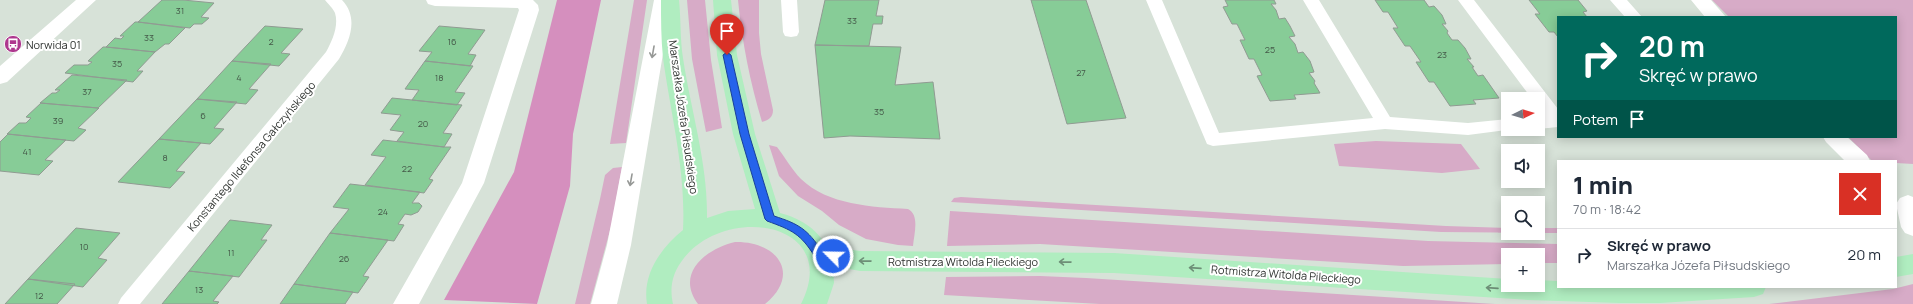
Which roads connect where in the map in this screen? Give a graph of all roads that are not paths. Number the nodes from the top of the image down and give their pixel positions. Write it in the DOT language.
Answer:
graph roads {
  1 [pos="87,0"];
  2 [pos="333,0"];
  3 [pos="435,0"];
  4 [pos="663,0"];
  5 [pos="670,0"];
  6 [pos="722,0"];
  7 [pos="789,0"];
  8 [pos="1154,0"];
  9 [pos="1311,0"];
  10 [pos="1466,0"];
  11 [pos="1618,0"];
  12 [pos="1700,0"];
  13 [pos="1633,16"];
  14 [pos="1715,16"];
  15 [pos="791,32"];
  16 [pos="0,77"];
  17 [pos="1557,120"];
  18 [pos="1557,121"];
  19 [pos="1545,122"];
  20 [pos="1385,124"];
  21 [pos="1501,126"];
  22 [pos="1835,138"];
  23 [pos="1858,160"];
  24 [pos="1906,202"];
  25 [pos="770,219"];
  26 [pos="1913,228"];
  27 [pos="695,233"];
  28 [pos="819,254"];
  29 [pos="1913,264"];
  30 [pos="1897,267"];
  31 [pos="1738,288"];
  32 [pos="128,304"];
  33 [pos="406,304"];
  34 [pos="604,304"];
  35 [pos="660,304"];
  36 [pos="814,304"];
  1 -- 16 [label="street"];
  2 -- 32 [label="lane, Konstantego Ildefonsa Gałczyńskiego"];
  3 -- 33 [label="street"];
  4 -- 34 [label="street, one-way"];
  5 -- 27 [label="main road, Marszałka Józefa Piłsudskiego"];
  6 -- 25 [label="main road"];
  7 -- 15 [label="lane"];
  8 -- 20 [label="lane"];
  9 -- 20 [label="lane"];
  10 -- 17 [label="lane"];
  11 -- 13 [label="lane"];
  12 -- 14 [label="street"];
  18 -- 19 [label="lane"];
  20 -- 21 [label="lane"];
  22 -- 23 [label="street"];
  24 -- 26 [label="street"];
  25 -- 27 [label="main road"];
  25 -- 28 [label="main road"];
  27 -- 35 [label="main road"];
  31 -- 28 [label="main road, Rotmistrza Witolda Pileckiego, one-way"];
  28 -- 36 [label="main road"];
  29 -- 30 [label="main road"];
}
